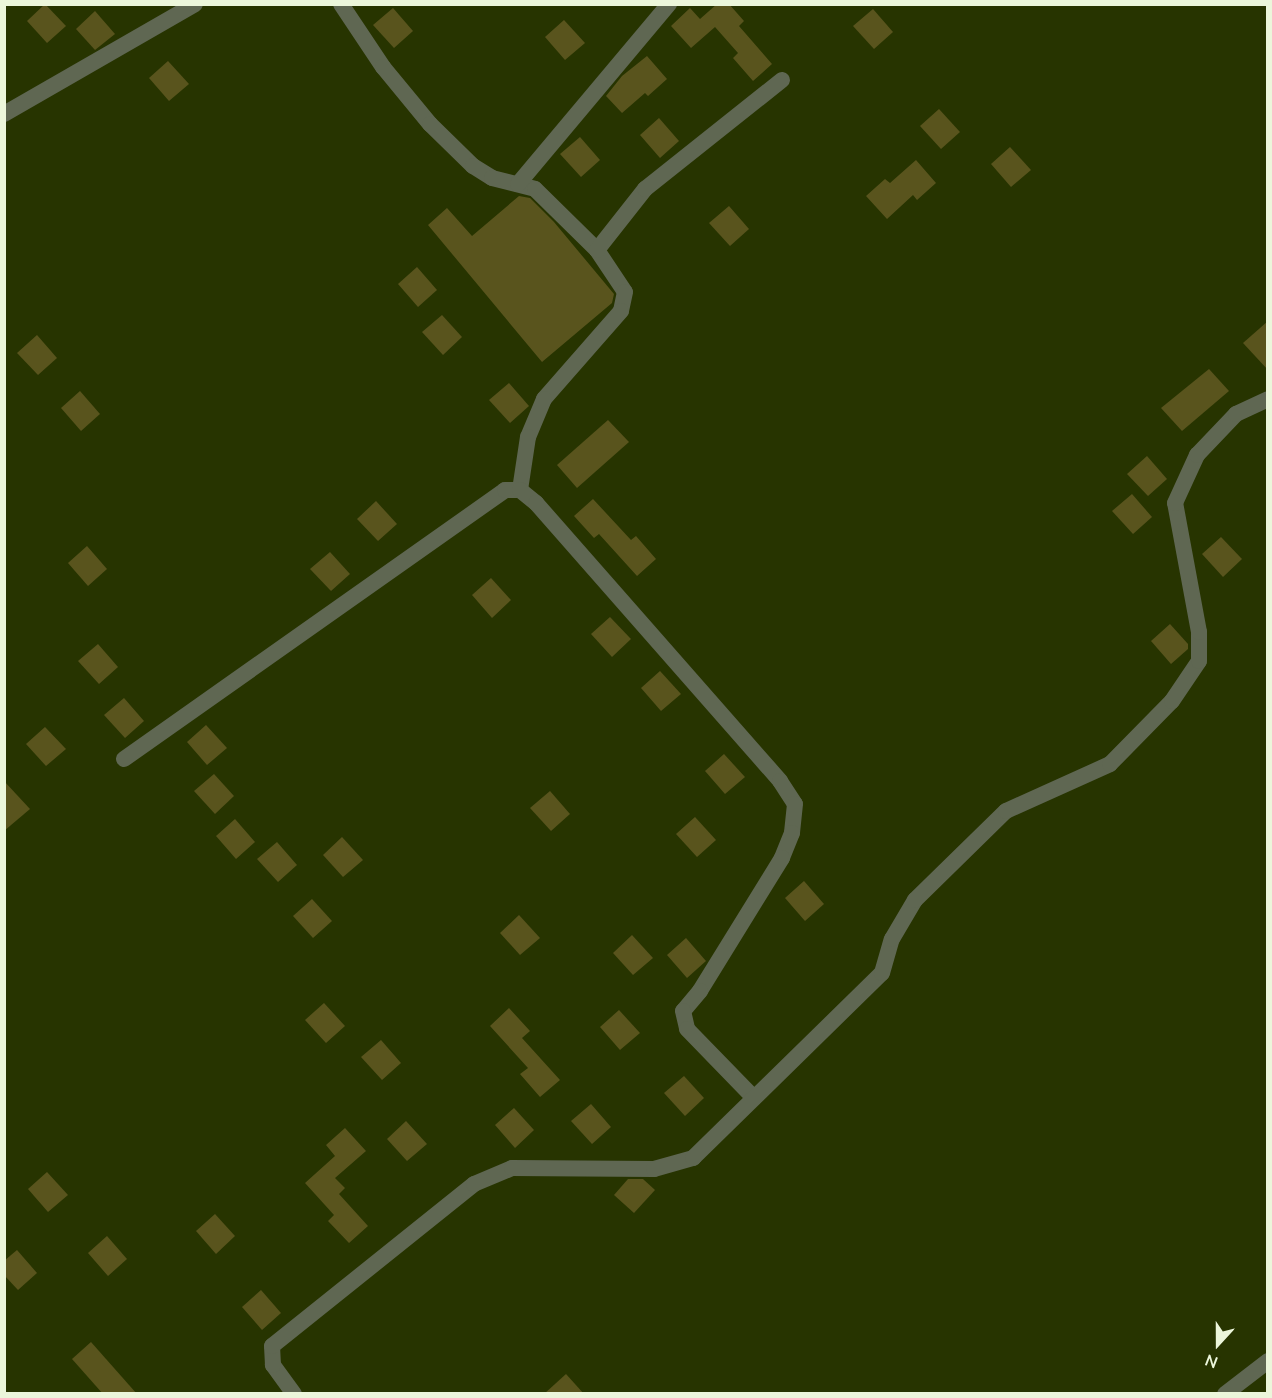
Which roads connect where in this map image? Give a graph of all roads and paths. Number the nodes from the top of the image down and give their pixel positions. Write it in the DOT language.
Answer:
graph roads {
  1 [pos="195,4"];
  2 [pos="341,4"];
  3 [pos="669,4"];
  4 [pos="782,80"];
  5 [pos="4,114"];
  6 [pos="518,184"];
  7 [pos="597,250"];
  8 [pos="1268,399"];
  9 [pos="520,490"];
  10 [pos="123,759"];
  11 [pos="754,1098"];
  12 [pos="1268,1361"];
  13 [pos="294,1394"];
  14 [pos="1225,1394"];
  1 -- 5 [label="street"];
  2 -- 6 [label="street"];
  3 -- 6 [label="street"];
  4 -- 7 [label="street"];
  6 -- 7 [label="street"];
  7 -- 9 [label="street"];
  8 -- 11 [label="street"];
  9 -- 10 [label="street"];
  9 -- 11 [label="street"];
  11 -- 13 [label="street"];
  12 -- 14 [label="street"];
}
